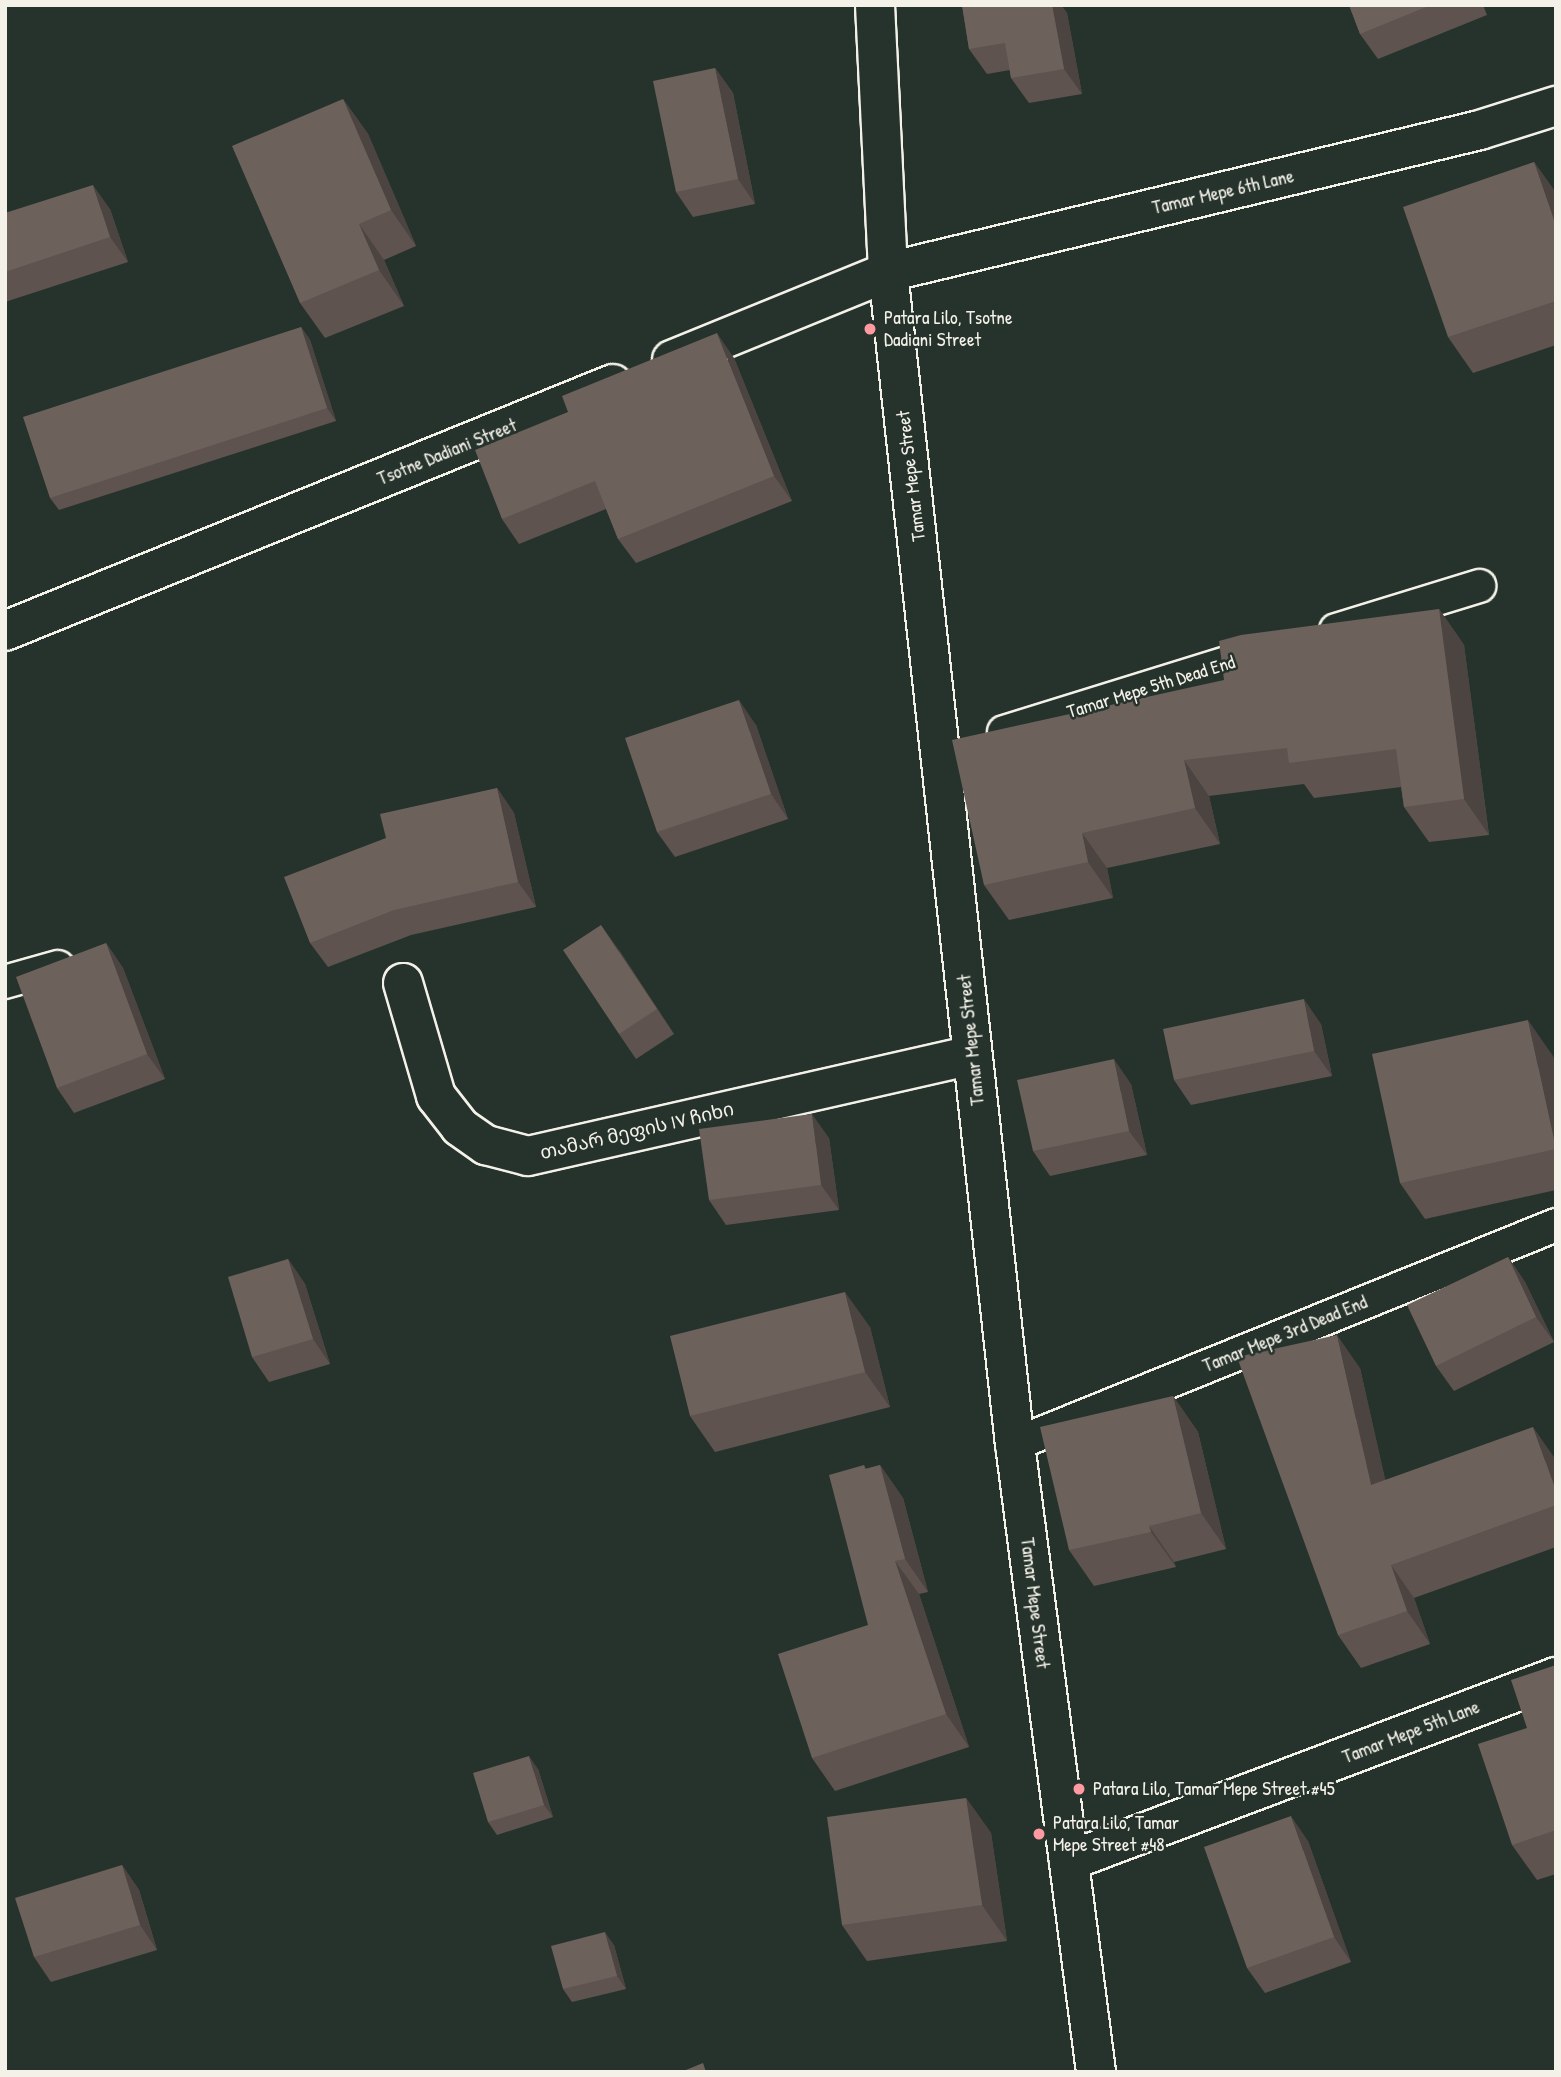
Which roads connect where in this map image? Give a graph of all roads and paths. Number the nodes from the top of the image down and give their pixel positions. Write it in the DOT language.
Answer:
graph roads {
  1 [pos="875,5"];
  2 [pos="1556,106"];
  3 [pos="888,272"];
  4 [pos="1479,586"];
  5 [pos="5,631"];
  6 [pos="943,750"];
  7 [pos="85,960"];
  8 [pos="5,982"];
  9 [pos="403,983"];
  10 [pos="972,1055"];
  11 [pos="1556,1225"];
  12 [pos="1015,1444"];
  13 [pos="1556,1677"];
  14 [pos="1069,1861"];
  15 [pos="1096,2072"];
  1 -- 3 [label="street, Tamar Mepe Street"];
  2 -- 3 [label="street, Tamar Mepe 6th Lane"];
  3 -- 5 [label="street, Tsotne Dadiani Street"];
  3 -- 6 [label="street, Tamar Mepe Street"];
  4 -- 6 [label="lane, Tamar Mepe 5th Dead End"];
  6 -- 10 [label="street, Tamar Mepe Street"];
  7 -- 8 [label="lane"];
  9 -- 10 [label="street, თამარ მეფის IV ჩიხი"];
  10 -- 12 [label="street, Tamar Mepe Street"];
  11 -- 12 [label="lane, Tamar Mepe 3rd Dead End"];
  12 -- 14 [label="street, Tamar Mepe Street"];
  13 -- 14 [label="street, Tamar Mepe 5th Lane"];
  14 -- 15 [label="street, Tamar Mepe Street"];
}
